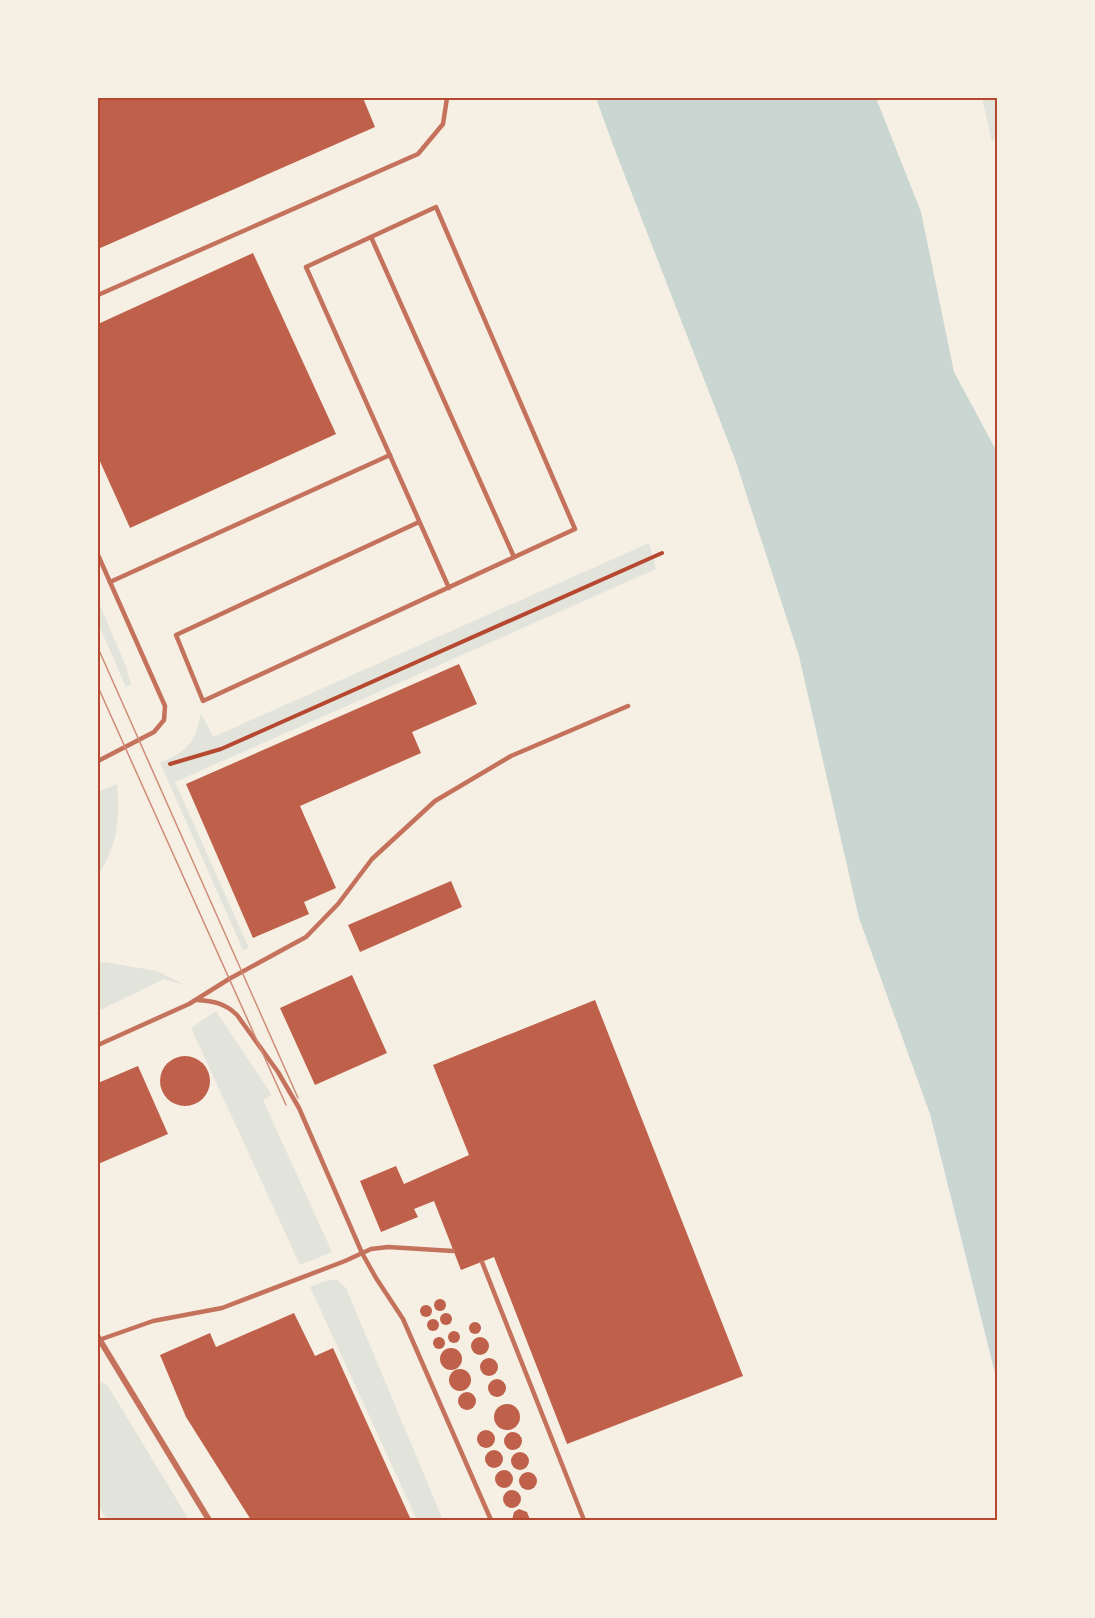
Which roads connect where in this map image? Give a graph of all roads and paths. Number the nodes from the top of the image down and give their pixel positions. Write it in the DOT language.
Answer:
graph roads {
  1 [pos="447,98"];
  2 [pos="371,237"];
  3 [pos="98,295"];
  4 [pos="390,455"];
  5 [pos="419,522"];
  6 [pos="662,553"];
  7 [pos="98,555"];
  8 [pos="514,557"];
  9 [pos="110,582"];
  10 [pos="450,588"];
  11 [pos="628,706"];
  12 [pos="98,761"];
  13 [pos="170,764"];
  14 [pos="196,1000"];
  15 [pos="98,1045"];
  16 [pos="453,1251"];
  17 [pos="362,1253"];
  18 [pos="482,1262"];
  19 [pos="98,1339"];
  20 [pos="209,1521"];
  21 [pos="491,1521"];
  22 [pos="584,1521"];
  1 -- 3 [label="lane"];
  2 -- 4 [label="lane"];
  2 -- 8 [label="lane"];
  2 -- 8 [label="lane"];
  4 -- 5 [label="lane"];
  4 -- 9 [label="lane"];
  5 -- 10 [label="lane"];
  5 -- 10 [label="lane"];
  6 -- 13 [label="path"];
  7 -- 9 [label="lane"];
  8 -- 10 [label="lane"];
  9 -- 12 [label="lane"];
  11 -- 14 [label="lane"];
  14 -- 15 [label="lane"];
  14 -- 17 [label="lane"];
  16 -- 17 [label="lane"];
  17 -- 19 [label="lane"];
  17 -- 21 [label="lane"];
  18 -- 22 [label="lane"];
  19 -- 20 [label="street"];
}
